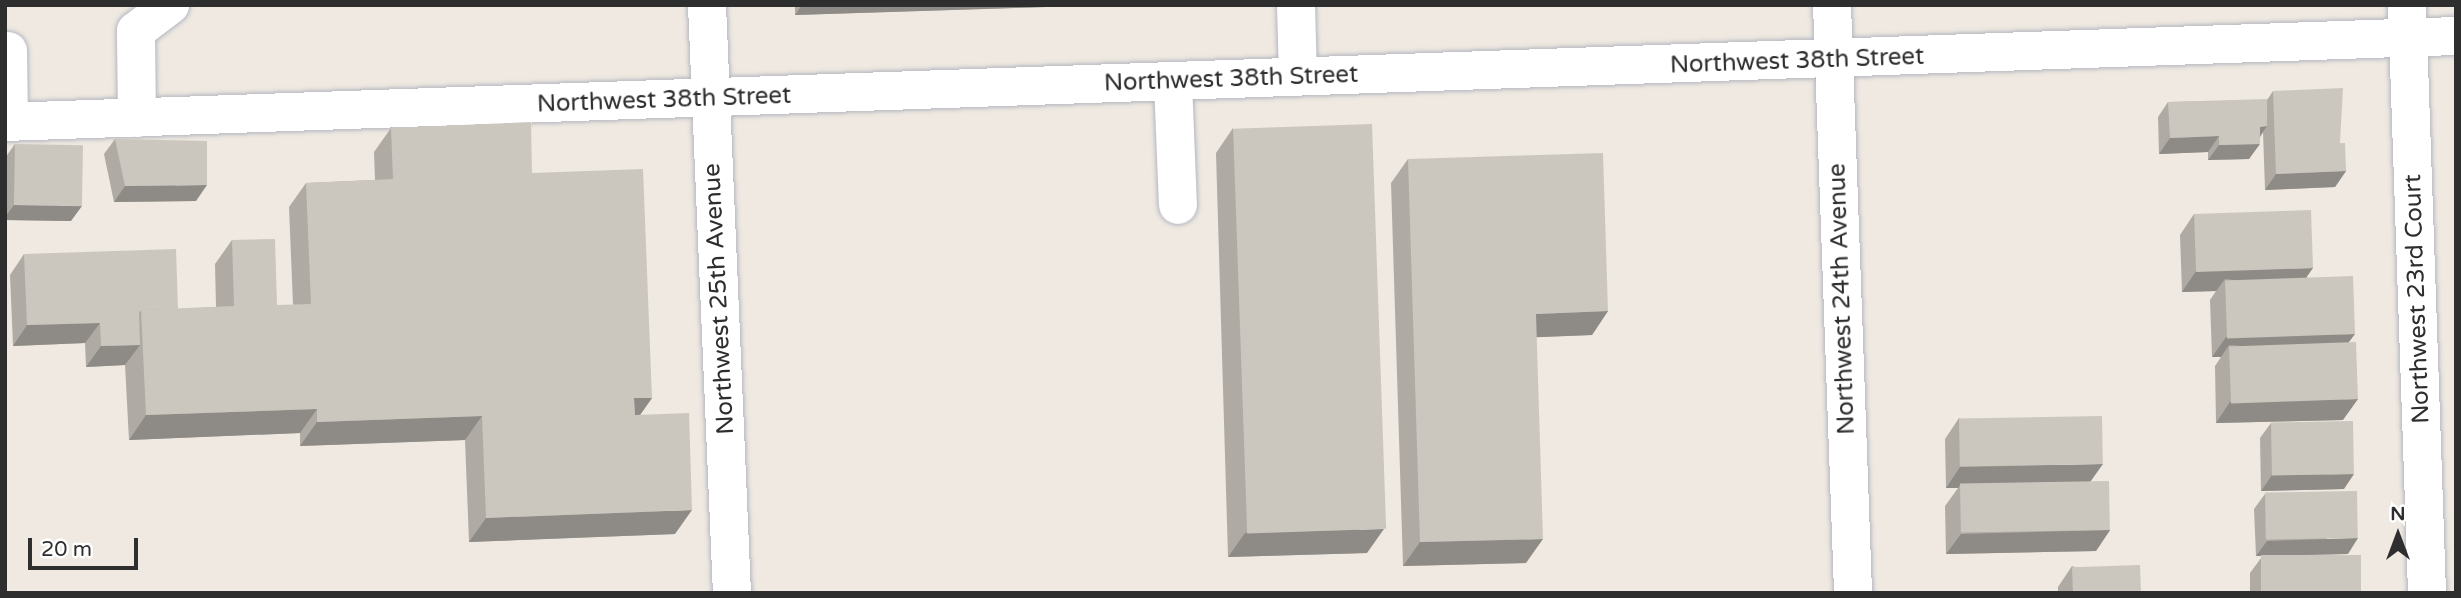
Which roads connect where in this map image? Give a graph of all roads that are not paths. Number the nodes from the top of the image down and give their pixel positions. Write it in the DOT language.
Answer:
graph roads {
  1 [pos="170,5"];
  2 [pos="707,5"];
  3 [pos="1296,5"];
  4 [pos="1832,5"];
  5 [pos="2407,21"];
  6 [pos="2456,36"];
  7 [pos="8,51"];
  8 [pos="1833,60"];
  9 [pos="1298,76"];
  10 [pos="1173,82"];
  11 [pos="710,98"];
  12 [pos="137,118"];
  13 [pos="7,122"];
  14 [pos="1178,205"];
  15 [pos="732,593"];
  16 [pos="1853,593"];
  17 [pos="2427,593"];
  1 -- 12 [label="street"];
  2 -- 11 [label="street, Northwest 25th Avenue"];
  3 -- 9 [label="street"];
  4 -- 8 [label="street, Northwest 24th Avenue"];
  5 -- 6 [label="street, Northwest 38th Street"];
  5 -- 8 [label="street, Northwest 38th Street"];
  5 -- 17 [label="street, Northwest 23rd Court"];
  7 -- 13 [label="street"];
  8 -- 9 [label="street, Northwest 38th Street"];
  8 -- 16 [label="street, Northwest 24th Avenue"];
  9 -- 10 [label="street, Northwest 38th Street"];
  10 -- 11 [label="street, Northwest 38th Street"];
  10 -- 14 [label="street"];
  11 -- 12 [label="street, Northwest 38th Street"];
  11 -- 15 [label="street, Northwest 25th Avenue"];
  12 -- 13 [label="street, Northwest 38th Street"];
}
